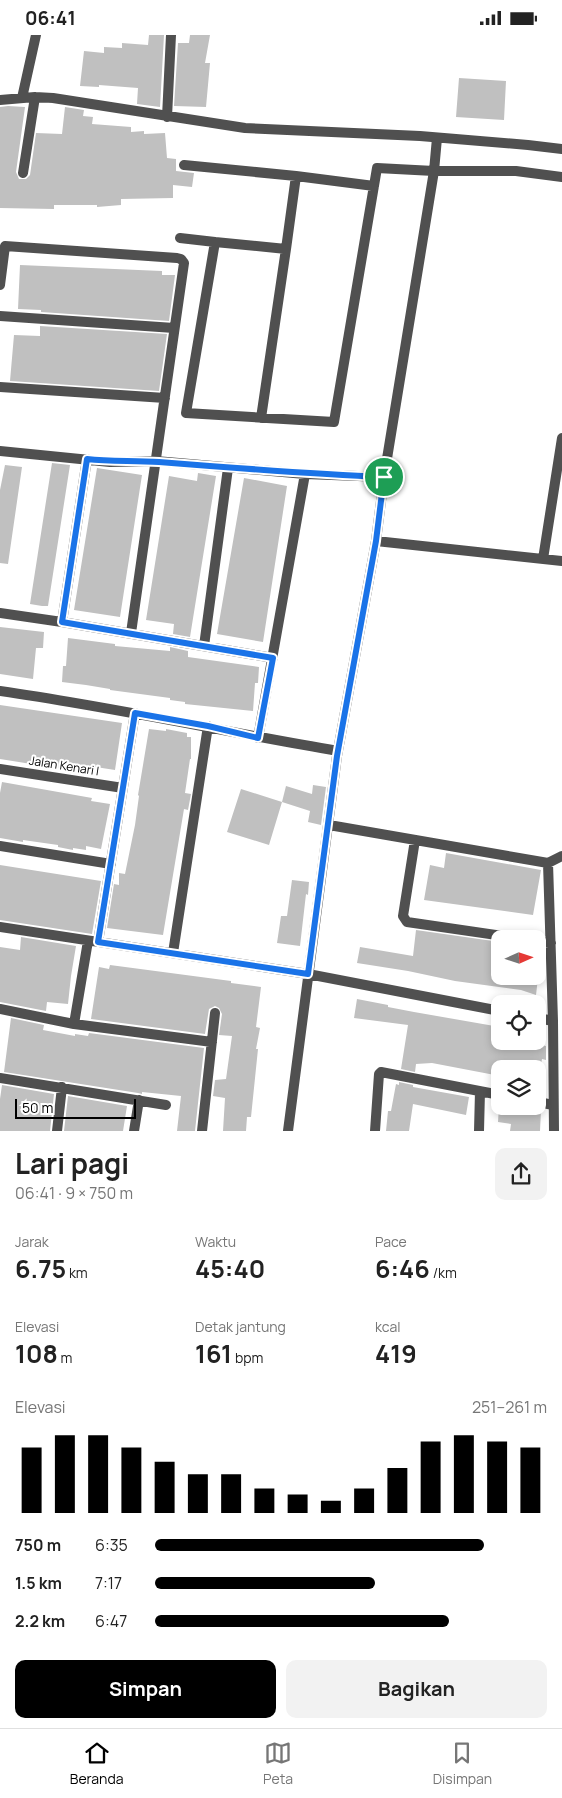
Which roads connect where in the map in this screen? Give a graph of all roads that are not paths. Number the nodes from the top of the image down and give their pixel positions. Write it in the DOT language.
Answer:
graph roads {
  1 [pos="36,35"];
  2 [pos="171,35"];
  3 [pos="35,97"];
  4 [pos="22,98"];
  5 [pos="0,100"];
  6 [pos="167,117"];
  7 [pos="437,138"];
  8 [pos="562,149"];
  9 [pos="184,165"];
  10 [pos="434,171"];
  11 [pos="23,173"];
  12 [pos="296,176"];
  13 [pos="562,177"];
  14 [pos="374,186"];
  15 [pos="180,238"];
  16 [pos="216,242"];
  17 [pos="286,249"];
  18 [pos="0,285"];
  19 [pos="0,316"];
  20 [pos="174,328"];
  21 [pos="0,387"];
  22 [pos="165,398"];
  23 [pos="261,418"];
  24 [pos="562,438"];
  25 [pos="0,451"];
  26 [pos="87,459"];
  27 [pos="156,461"];
  28 [pos="228,468"];
  29 [pos="305,474"];
  30 [pos="384,477"];
  31 [pos="376,541"];
  32 [pos="543,559"];
  33 [pos="562,561"];
  34 [pos="0,613"];
  35 [pos="62,622"];
  36 [pos="131,633"];
  37 [pos="204,646"];
  38 [pos="273,658"];
  39 [pos="0,691"];
  40 [pos="135,713"];
  41 [pos="208,726"];
  42 [pos="258,738"];
  43 [pos="338,751"];
  44 [pos="0,769"];
  45 [pos="123,788"];
  46 [pos="329,825"];
  47 [pos="415,840"];
  48 [pos="0,846"];
  49 [pos="562,855"];
  50 [pos="548,863"];
  51 [pos="111,864"];
  52 [pos="0,927"];
  53 [pos="491,934"];
  54 [pos="93,941"];
  55 [pos="546,942"];
  56 [pos="550,943"];
  57 [pos="173,953"];
  58 [pos="308,974"];
  59 [pos="0,1009"];
  60 [pos="491,1009"];
  61 [pos="215,1013"];
  62 [pos="546,1020"];
  63 [pos="553,1021"];
  64 [pos="74,1024"];
  65 [pos="212,1043"];
  66 [pos="0,1078"];
  67 [pos="62,1087"];
  68 [pos="480,1091"];
  69 [pos="491,1093"];
  70 [pos="138,1100"];
  71 [pos="546,1104"];
  72 [pos="166,1105"];
  73 [pos="553,1105"];
  74 [pos="57,1131"];
  75 [pos="134,1131"];
  76 [pos="202,1131"];
  77 [pos="288,1131"];
  78 [pos="375,1131"];
  79 [pos="479,1131"];
  80 [pos="554,1131"];
  1 -- 4 [label="street"];
  2 -- 6 [label="street"];
  3 -- 4 [label="street"];
  3 -- 6 [label="street"];
  3 -- 11 [label="street"];
  4 -- 5 [label="street"];
  6 -- 7 [label="street"];
  7 -- 8 [label="street"];
  7 -- 10 [label="street"];
  9 -- 12 [label="street"];
  10 -- 13 [label="street"];
  10 -- 14 [label="street"];
  10 -- 30 [label="street"];
  12 -- 14 [label="street"];
  12 -- 17 [label="street"];
  14 -- 23 [label="street"];
  15 -- 16 [label="street"];
  16 -- 17 [label="street"];
  16 -- 23 [label="street"];
  17 -- 23 [label="street"];
  18 -- 20 [label="street"];
  19 -- 20 [label="street"];
  20 -- 22 [label="street"];
  21 -- 22 [label="street"];
  22 -- 27 [label="street"];
  24 -- 32 [label="street"];
  25 -- 26 [label="street"];
  26 -- 27 [label="street"];
  26 -- 35 [label="street"];
  27 -- 28 [label="street"];
  27 -- 36 [label="street"];
  28 -- 29 [label="street"];
  28 -- 37 [label="street"];
  29 -- 30 [label="street"];
  29 -- 38 [label="street"];
  30 -- 31 [label="street"];
  31 -- 32 [label="street"];
  31 -- 43 [label="street"];
  32 -- 33 [label="street"];
  34 -- 35 [label="street"];
  35 -- 36 [label="street"];
  36 -- 37 [label="street"];
  37 -- 38 [label="street"];
  38 -- 42 [label="street"];
  39 -- 40 [label="street"];
  40 -- 41 [label="street"];
  40 -- 45 [label="street"];
  41 -- 42 [label="street"];
  41 -- 57 [label="street"];
  42 -- 43 [label="street"];
  43 -- 46 [label="street"];
  44 -- 45 [label="street, Jalan Kenari I"];
  45 -- 51 [label="street"];
  46 -- 47 [label="street"];
  46 -- 58 [label="street"];
  47 -- 50 [label="street"];
  47 -- 53 [label="street"];
  48 -- 51 [label="street"];
  49 -- 50 [label="street"];
  50 -- 56 [label="street"];
  51 -- 54 [label="street"];
  52 -- 54 [label="street"];
  54 -- 57 [label="street"];
  54 -- 64 [label="street"];
  55 -- 56 [label="street"];
  56 -- 63 [label="street"];
  57 -- 58 [label="street"];
  58 -- 60 [label="street"];
  58 -- 77 [label="street"];
  59 -- 64 [label="street"];
  61 -- 65 [label="street"];
  62 -- 63 [label="street"];
  63 -- 73 [label="street"];
  64 -- 65 [label="street"];
  65 -- 76 [label="street"];
  66 -- 67 [label="street"];
  67 -- 70 [label="street"];
  67 -- 74 [label="street"];
  68 -- 69 [label="street"];
  68 -- 78 [label="street"];
  68 -- 79 [label="street"];
  70 -- 72 [label="street"];
  70 -- 75 [label="street"];
  71 -- 73 [label="street"];
  73 -- 80 [label="street"];
}
